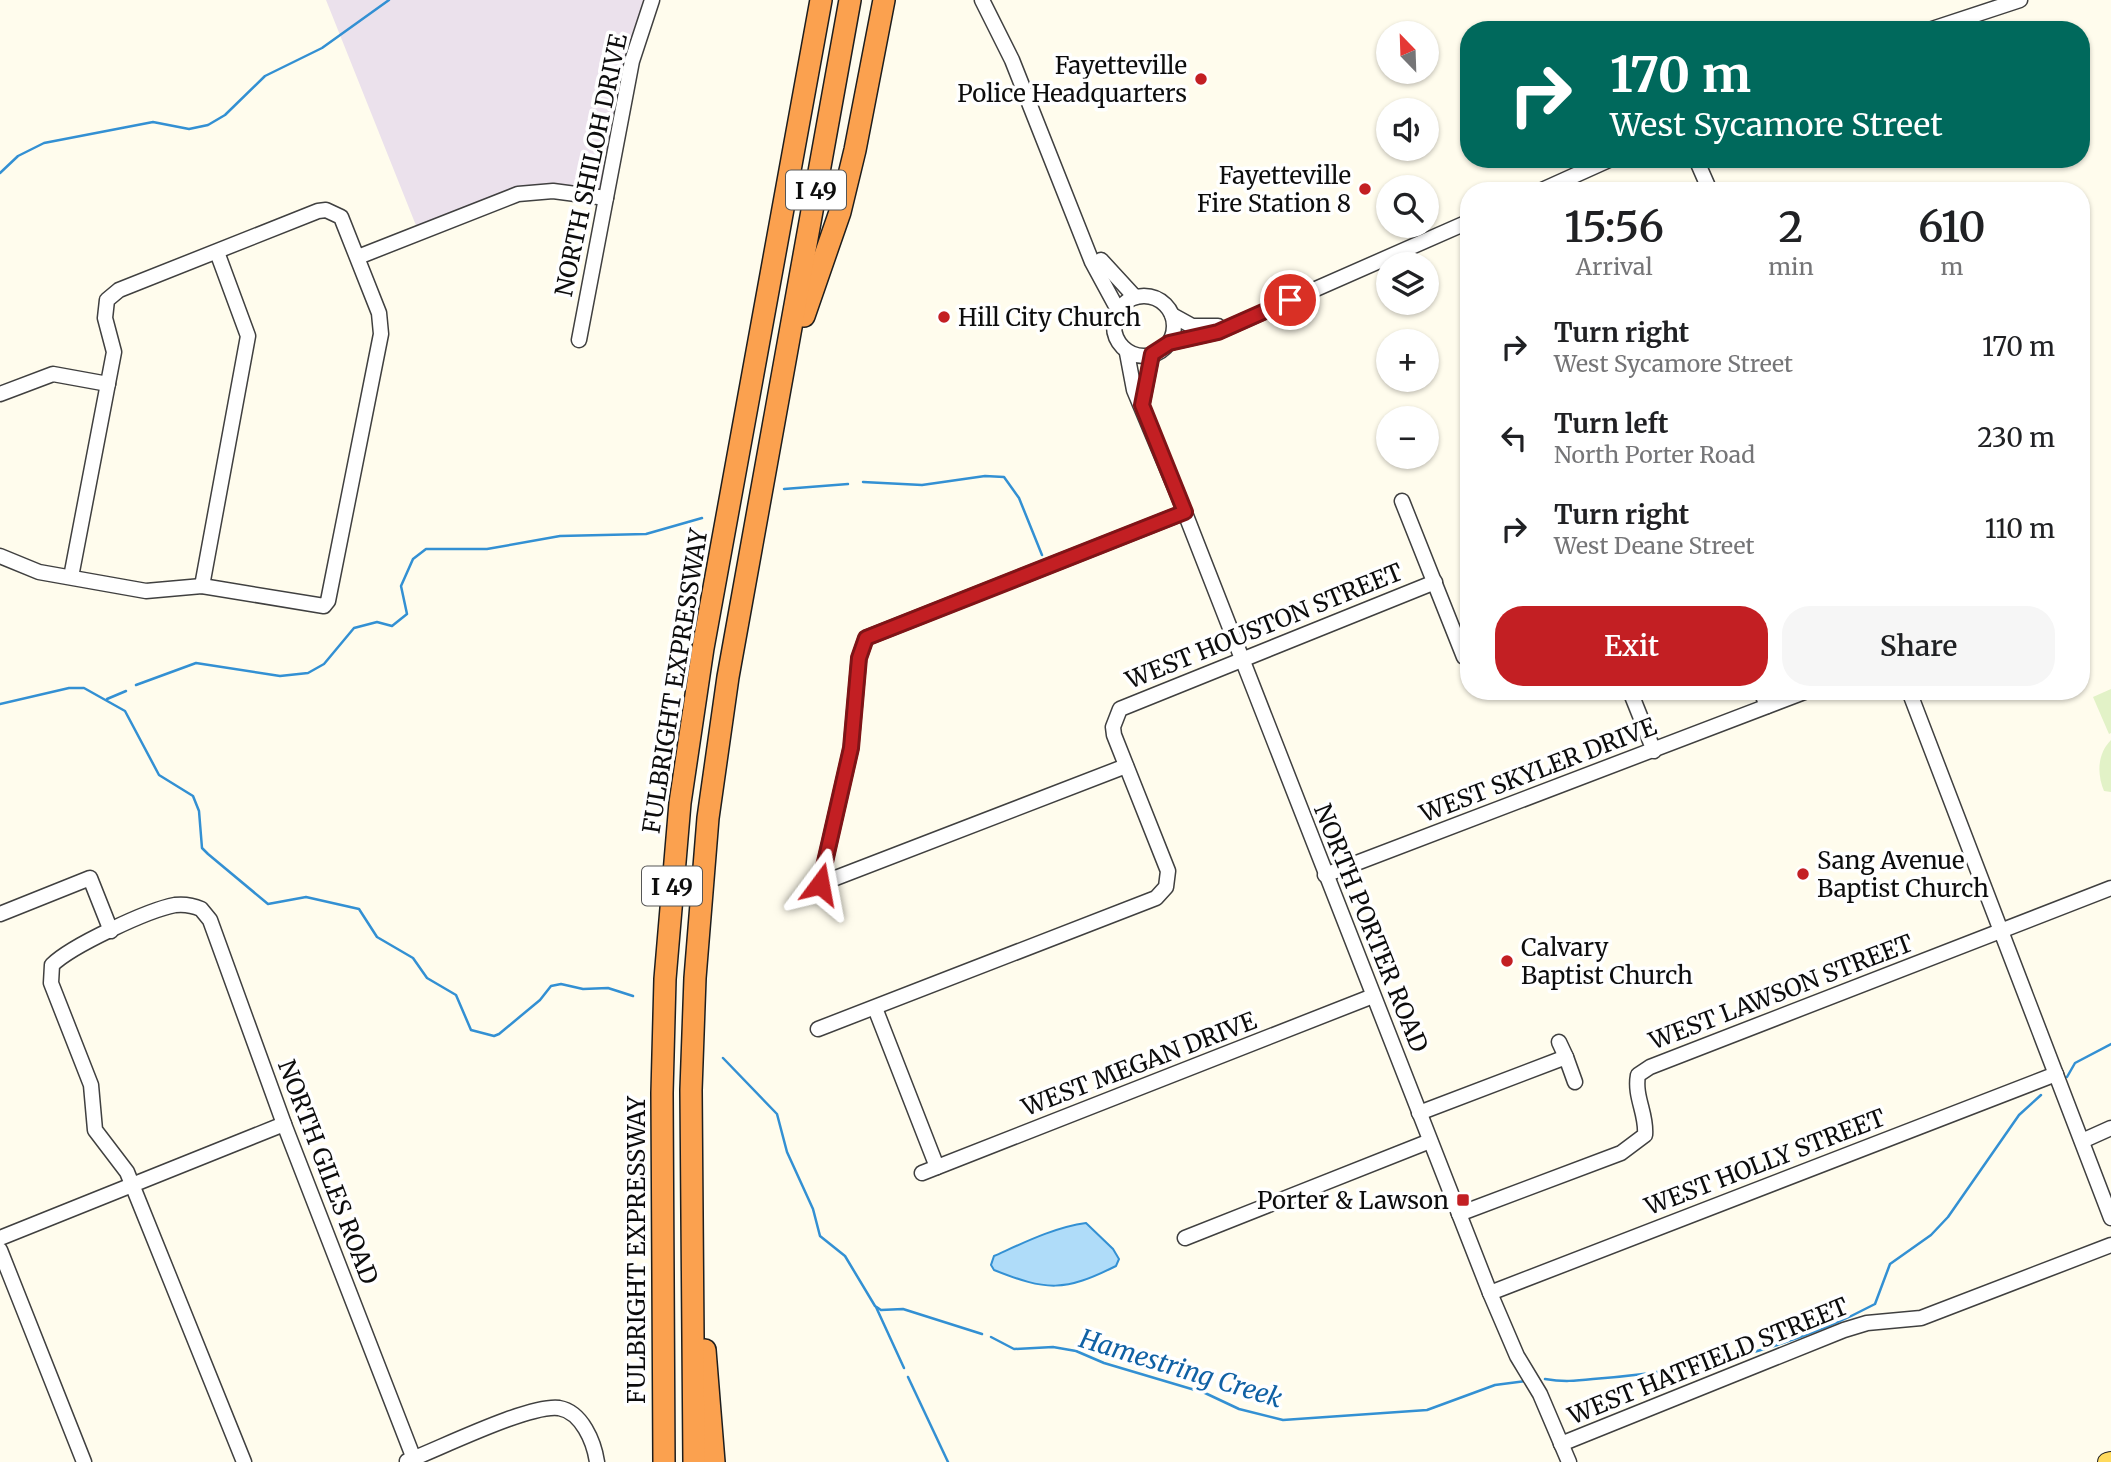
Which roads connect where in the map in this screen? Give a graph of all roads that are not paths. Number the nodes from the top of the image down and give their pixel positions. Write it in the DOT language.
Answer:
graph roads {
  1 [pos="652,0"];
  2 [pos="815,0"];
  3 [pos="821,0"];
  4 [pos="850,0"];
  5 [pos="884,0"];
  6 [pos="982,0"];
  7 [pos="2020,0"];
  8 [pos="1956,21"];
  9 [pos="816,29"];
  10 [pos="1594,168"];
  11 [pos="1568,182"];
  12 [pos="606,198"];
  13 [pos="1460,226"];
  14 [pos="1089,251"];
  15 [pos="217,252"];
  16 [pos="358,257"];
  17 [pos="1135,297"];
  18 [pos="1118,310"];
  19 [pos="1172,315"];
  20 [pos="1237,324"];
  21 [pos="579,340"];
  22 [pos="1169,343"];
  23 [pos="1127,353"];
  24 [pos="1152,354"];
  25 [pos="782,381"];
  26 [pos="108,384"];
  27 [pos="0,394"];
  28 [pos="1142,405"];
  29 [pos="1402,501"];
  30 [pos="1185,512"];
  31 [pos="0,556"];
  32 [pos="71,577"];
  33 [pos="1435,582"];
  34 [pos="202,586"];
  35 [pos="1460,647"];
  36 [pos="1241,658"];
  37 [pos="1634,700"];
  38 [pos="1765,700"];
  39 [pos="1783,700"];
  40 [pos="1912,700"];
  41 [pos="1767,706"];
  42 [pos="1654,751"];
  43 [pos="1126,765"];
  44 [pos="1325,875"];
  45 [pos="2111,888"];
  46 [pos="0,914"];
  47 [pos="111,931"];
  48 [pos="2000,931"];
  49 [pos="1373,996"];
  50 [pos="874,1007"];
  51 [pos="818,1029"];
  52 [pos="1559,1042"];
  53 [pos="1566,1057"];
  54 [pos="2056,1074"];
  55 [pos="1575,1082"];
  56 [pos="1419,1113"];
  57 [pos="284,1124"];
  58 [pos="2111,1128"];
  59 [pos="1430,1141"];
  60 [pos="2082,1141"];
  61 [pos="937,1167"];
  62 [pos="922,1173"];
  63 [pos="691,1181"];
  64 [pos="132,1185"];
  65 [pos="1459,1214"];
  66 [pos="2111,1218"];
  67 [pos="0,1238"];
  68 [pos="1185,1238"];
  69 [pos="2111,1245"];
  70 [pos="0,1250"];
  71 [pos="1490,1293"];
  72 [pos="1561,1444"];
  73 [pos="663,1458"];
  74 [pos="410,1460"];
  75 [pos="84,1462"];
  76 [pos="244,1462"];
  77 [pos="597,1462"];
  78 [pos="694,1462"];
  79 [pos="714,1462"];
  80 [pos="1569,1462"];
  1 -- 12 [label="street, NORTH SHILOH DRIVE"];
  2 -- 9 [label="highway"];
  3 -- 9 [label="highway, FULBRIGHT EXPRESSWAY / I 49"];
  4 -- 25 [label="highway, I 49"];
  5 -- 25 [label="highway"];
  6 -- 14 [label="street"];
  7 -- 8 [label="street"];
  9 -- 73 [label="highway, FULBRIGHT EXPRESSWAY / I 49"];
  10 -- 11 [label="street"];
  12 -- 16 [label="street"];
  12 -- 21 [label="street, NORTH SHILOH DRIVE"];
  13 -- 20 [label="street"];
  14 -- 17 [label="street"];
  14 -- 18 [label="street"];
  15 -- 16 [label="street"];
  15 -- 26 [label="street"];
  15 -- 34 [label="street"];
  16 -- 34 [label="street"];
  17 -- 18 [label="street"];
  17 -- 19 [label="street"];
  18 -- 23 [label="street"];
  19 -- 20 [label="street"];
  19 -- 22 [label="street"];
  20 -- 22 [label="street"];
  22 -- 24 [label="street"];
  23 -- 24 [label="street"];
  23 -- 28 [label="street, NORTH PORTER ROAD"];
  24 -- 28 [label="street"];
  25 -- 63 [label="highway, I 49"];
  26 -- 27 [label="street"];
  26 -- 32 [label="street"];
  28 -- 30 [label="street, NORTH PORTER ROAD"];
  29 -- 33 [label="street"];
  30 -- 36 [label="street, NORTH PORTER ROAD"];
  30 -- 43 [label="street"];
  31 -- 32 [label="street"];
  32 -- 34 [label="street"];
  33 -- 35 [label="street"];
  33 -- 36 [label="street, WEST HOUSTON STREET"];
  36 -- 43 [label="street, WEST HOUSTON STREET"];
  36 -- 44 [label="street, NORTH PORTER ROAD"];
  37 -- 42 [label="street"];
  38 -- 41 [label="street"];
  39 -- 41 [label="street, WEST SKYLER DRIVE"];
  40 -- 48 [label="street"];
  41 -- 42 [label="street, WEST SKYLER DRIVE"];
  42 -- 44 [label="street, WEST SKYLER DRIVE"];
  43 -- 50 [label="street"];
  44 -- 49 [label="street, NORTH PORTER ROAD"];
  45 -- 48 [label="street, WEST LAWSON STREET"];
  46 -- 47 [label="street"];
  47 -- 57 [label="street, NORTH GILES ROAD"];
  47 -- 64 [label="street"];
  48 -- 54 [label="street"];
  48 -- 65 [label="street, WEST LAWSON STREET"];
  49 -- 56 [label="street, NORTH PORTER ROAD"];
  49 -- 61 [label="street, WEST MEGAN DRIVE"];
  50 -- 51 [label="street"];
  50 -- 61 [label="street"];
  52 -- 53 [label="street"];
  53 -- 55 [label="street"];
  53 -- 56 [label="street"];
  54 -- 60 [label="street"];
  54 -- 71 [label="street, WEST HOLLY STREET"];
  56 -- 59 [label="street, NORTH PORTER ROAD"];
  57 -- 64 [label="street"];
  57 -- 74 [label="street, NORTH GILES ROAD"];
  58 -- 60 [label="street"];
  59 -- 65 [label="street, NORTH PORTER ROAD"];
  59 -- 68 [label="street"];
  60 -- 66 [label="street"];
  61 -- 62 [label="street, WEST MEGAN DRIVE"];
  63 -- 78 [label="highway, I 49"];
  63 -- 79 [label="highway"];
  64 -- 67 [label="street"];
  64 -- 76 [label="street"];
  65 -- 71 [label="street, NORTH PORTER ROAD"];
  69 -- 72 [label="street, WEST HATFIELD STREET"];
  70 -- 75 [label="street"];
  71 -- 72 [label="street, NORTH PORTER ROAD"];
  72 -- 80 [label="street, NORTH PORTER ROAD"];
  74 -- 77 [label="street"];
}
